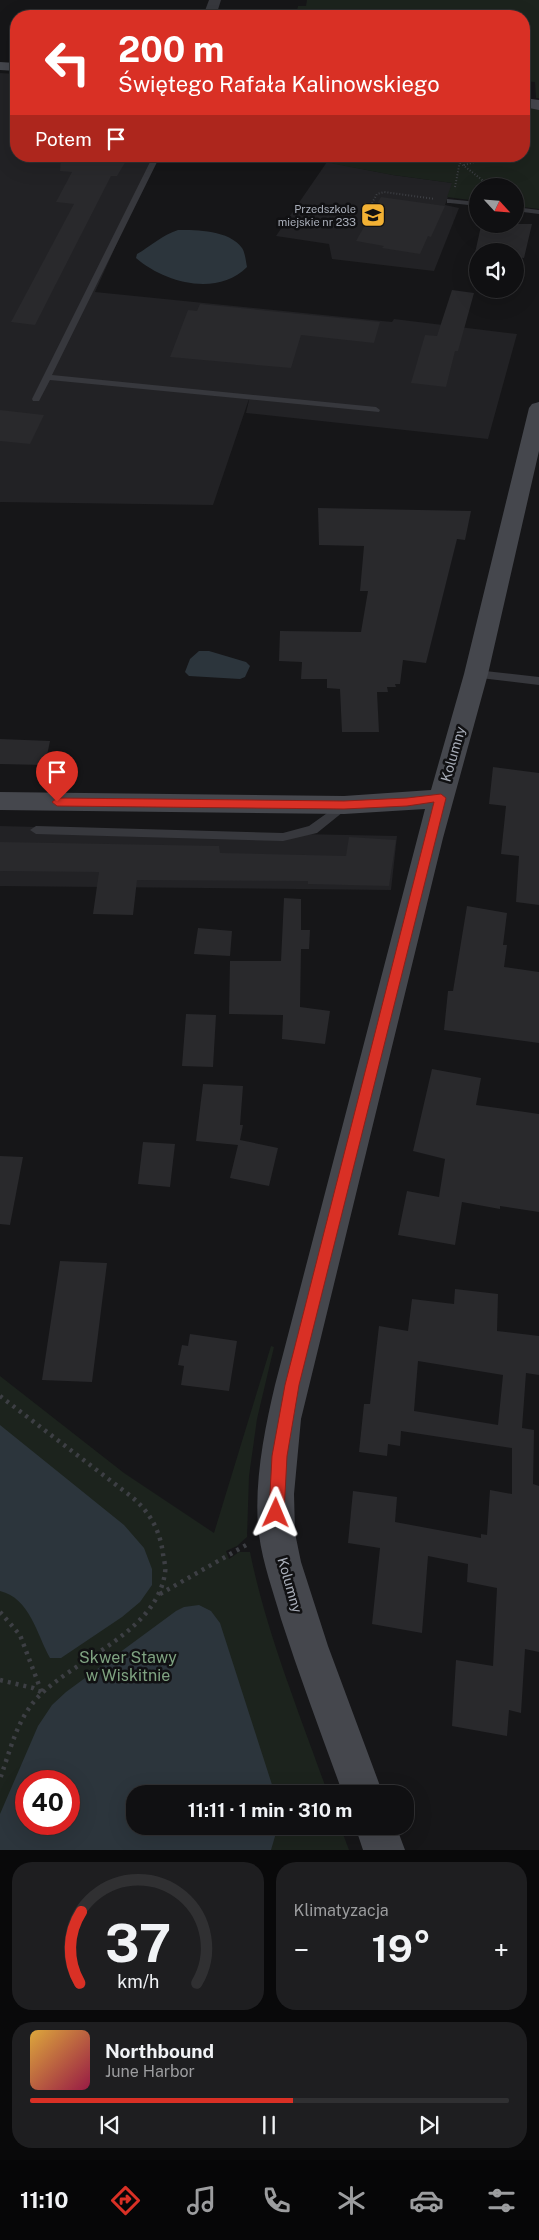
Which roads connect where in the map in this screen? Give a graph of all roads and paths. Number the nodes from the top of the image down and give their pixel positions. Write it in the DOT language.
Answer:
graph roads {
  1 [pos="154,162"];
  2 [pos="459,162"];
  3 [pos="475,162"];
  4 [pos="464,165"];
  5 [pos="480,178"];
  6 [pos="450,201"];
  7 [pos="372,203"];
  8 [pos="469,203"];
  9 [pos="524,210"];
  10 [pos="539,212"];
  11 [pos="47,377"];
  12 [pos="36,399"];
  13 [pos="539,408"];
  14 [pos="376,410"];
  15 [pos="476,674"];
  16 [pos="539,681"];
  17 [pos="441,798"];
  18 [pos="0,801"];
  19 [pos="344,805"];
  20 [pos="36,830"];
  21 [pos="0,1396"];
  22 [pos="253,1542"];
  23 [pos="160,1594"];
  24 [pos="0,1612"];
  25 [pos="0,1680"];
  26 [pos="42,1693"];
  27 [pos="0,1779"];
  28 [pos="360,1785"];
  29 [pos="378,1835"];
  30 [pos="384,1850"];
  1 -- 11 [label="lane"];
  2 -- 4 [label="path"];
  2 -- 6 [label="path"];
  3 -- 4 [label="path"];
  4 -- 5 [label="path"];
  6 -- 7 [label="path"];
  6 -- 8 [label="lane"];
  9 -- 10 [label="lane"];
  11 -- 12 [label="lane"];
  11 -- 14 [label="lane"];
  13 -- 15 [label="street, Kolumny"];
  15 -- 16 [label="lane"];
  15 -- 17 [label="street, Kolumny"];
  17 -- 19 [label="street"];
  17 -- 28 [label="street, Kolumny"];
  18 -- 19 [label="street"];
  19 -- 20 [label="lane"];
  21 -- 23 [label="path"];
  22 -- 23 [label="path"];
  23 -- 26 [label="path"];
  24 -- 26 [label="path"];
  25 -- 26 [label="path"];
  26 -- 27 [label="path"];
  29 -- 30 [label="street"];
}
